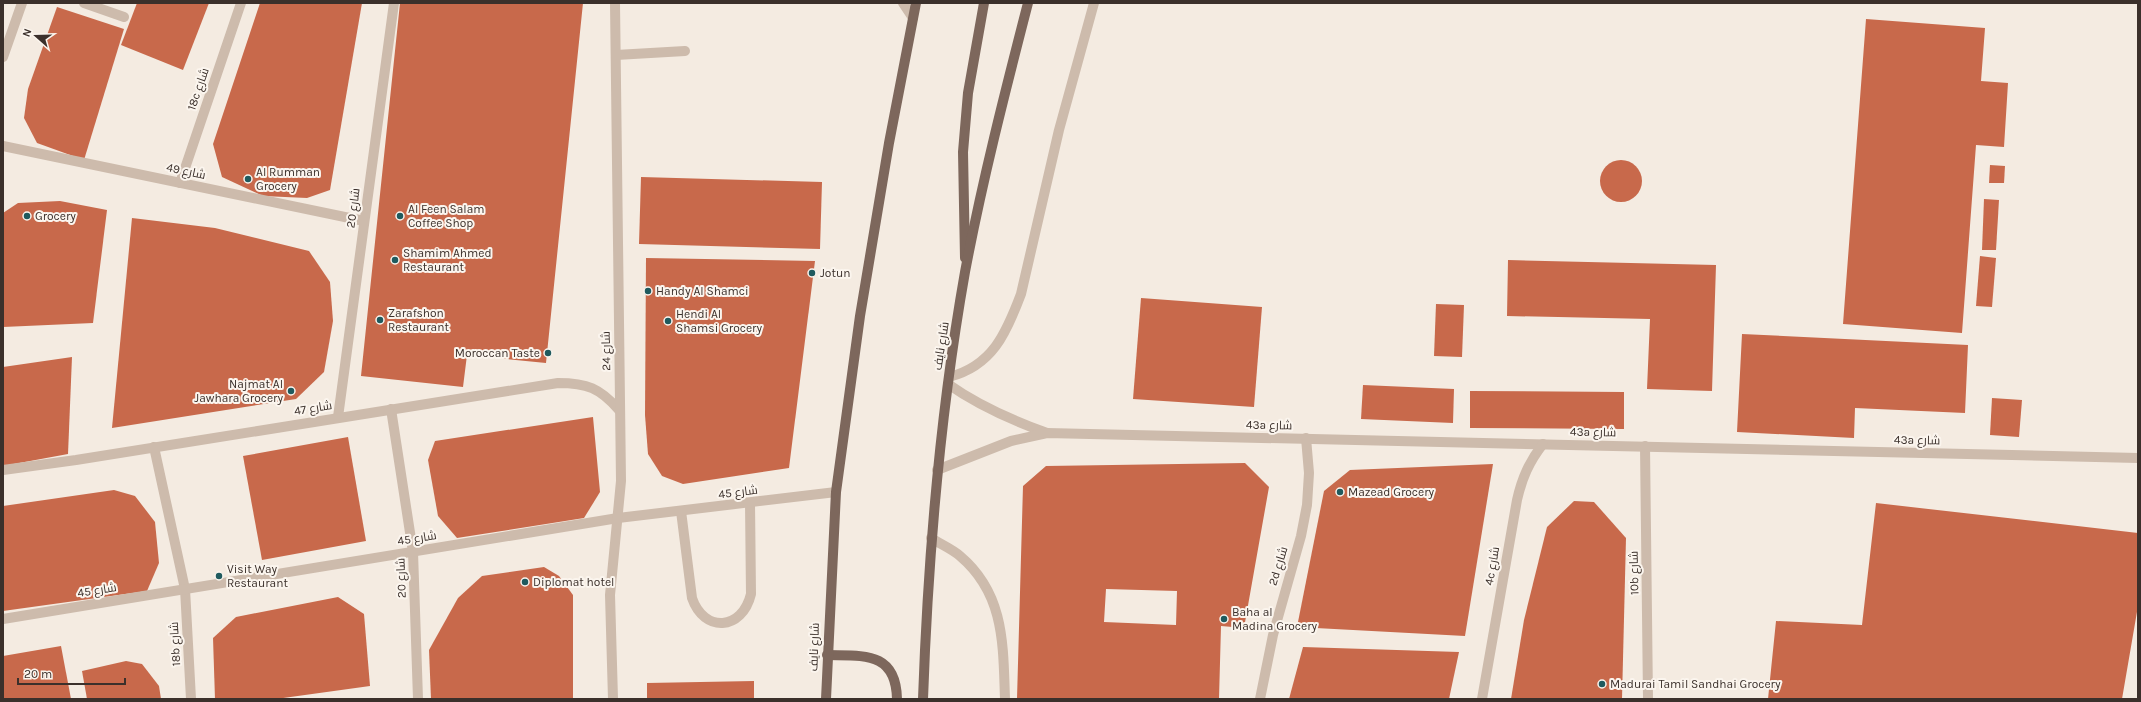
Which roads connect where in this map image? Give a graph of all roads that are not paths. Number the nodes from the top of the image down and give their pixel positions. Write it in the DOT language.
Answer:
graph roads {
  1 [pos="22,3"];
  2 [pos="84,3"];
  3 [pos="241,3"];
  4 [pos="394,3"];
  5 [pos="616,3"];
  6 [pos="903,3"];
  7 [pos="916,3"];
  8 [pos="984,3"];
  9 [pos="1028,3"];
  10 [pos="1094,3"];
  11 [pos="124,17"];
  12 [pos="913,18"];
  13 [pos="685,51"];
  14 [pos="616,55"];
  15 [pos="3,57"];
  16 [pos="3,146"];
  17 [pos="180,183"];
  18 [pos="364,221"];
  19 [pos="965,272"];
  20 [pos="949,380"];
  21 [pos="392,409"];
  22 [pos="619,410"];
  23 [pos="338,417"];
  24 [pos="1047,433"];
  25 [pos="1306,438"];
  26 [pos="1543,444"];
  27 [pos="1645,446"];
  28 [pos="154,448"];
  29 [pos="2138,458"];
  30 [pos="3,470"];
  31 [pos="937,470"];
  32 [pos="836,492"];
  33 [pos="750,503"];
  34 [pos="681,511"];
  35 [pos="618,518"];
  36 [pos="931,538"];
  37 [pos="413,552"];
  38 [pos="185,589"];
  39 [pos="3,619"];
  40 [pos="827,655"];
  41 [pos="191,699"];
  42 [pos="418,699"];
  43 [pos="613,699"];
  44 [pos="826,699"];
  45 [pos="897,699"];
  46 [pos="923,699"];
  47 [pos="1005,699"];
  48 [pos="1260,699"];
  49 [pos="1482,699"];
  50 [pos="1648,699"];
  1 -- 15 [label="street"];
  2 -- 11 [label="street"];
  3 -- 17 [label="street, 18c شارع"];
  4 -- 18 [label="street, شارع 20"];
  5 -- 14 [label="street, شارع 24"];
  6 -- 12 [label="street"];
  7 -- 12 [label="main road, شارع نايف"];
  8 -- 19 [label="main road"];
  9 -- 19 [label="main road, شارع نايف"];
  10 -- 20 [label="street"];
  12 -- 32 [label="main road, شارع نايف"];
  13 -- 14 [label="street"];
  14 -- 22 [label="street, شارع 24"];
  16 -- 17 [label="street, شارع 49"];
  17 -- 18 [label="street, شارع 49"];
  18 -- 23 [label="street, شارع 20"];
  19 -- 20 [label="main road, شارع نايف"];
  20 -- 24 [label="street, 43a شارع"];
  20 -- 31 [label="main road, شارع نايف"];
  21 -- 22 [label="street, شارع 47"];
  21 -- 23 [label="street, شارع 47"];
  21 -- 37 [label="street, شارع 20"];
  22 -- 35 [label="street, شارع 24"];
  23 -- 28 [label="street, شارع 47"];
  24 -- 25 [label="street, 43a شارع"];
  24 -- 31 [label="street, 43a شارع"];
  25 -- 26 [label="street, 43a شارع"];
  25 -- 48 [label="street, 2d شارع"];
  26 -- 27 [label="street, 43a شارع"];
  26 -- 49 [label="street, 4c شارع"];
  27 -- 29 [label="street, 43a شارع"];
  27 -- 50 [label="street, 10b شارع"];
  28 -- 30 [label="street, شارع 47"];
  28 -- 38 [label="street, 18b شارع"];
  31 -- 36 [label="main road, شارع نايف"];
  32 -- 33 [label="street, شارع 45"];
  32 -- 40 [label="main road, شارع نايف"];
  33 -- 34 [label="street, شارع 45"];
  33 -- 34 [label="street"];
  34 -- 35 [label="street, شارع 45"];
  35 -- 37 [label="street, شارع 45"];
  35 -- 43 [label="street, شارع 24"];
  36 -- 46 [label="main road, شارع نايف"];
  36 -- 47 [label="street"];
  37 -- 38 [label="street, شارع 45"];
  37 -- 42 [label="street, شارع 20"];
  38 -- 39 [label="street, شارع 45"];
  38 -- 41 [label="street, 18b شارع"];
  40 -- 44 [label="main road, شارع نايف"];
  40 -- 45 [label="main road"];
}
